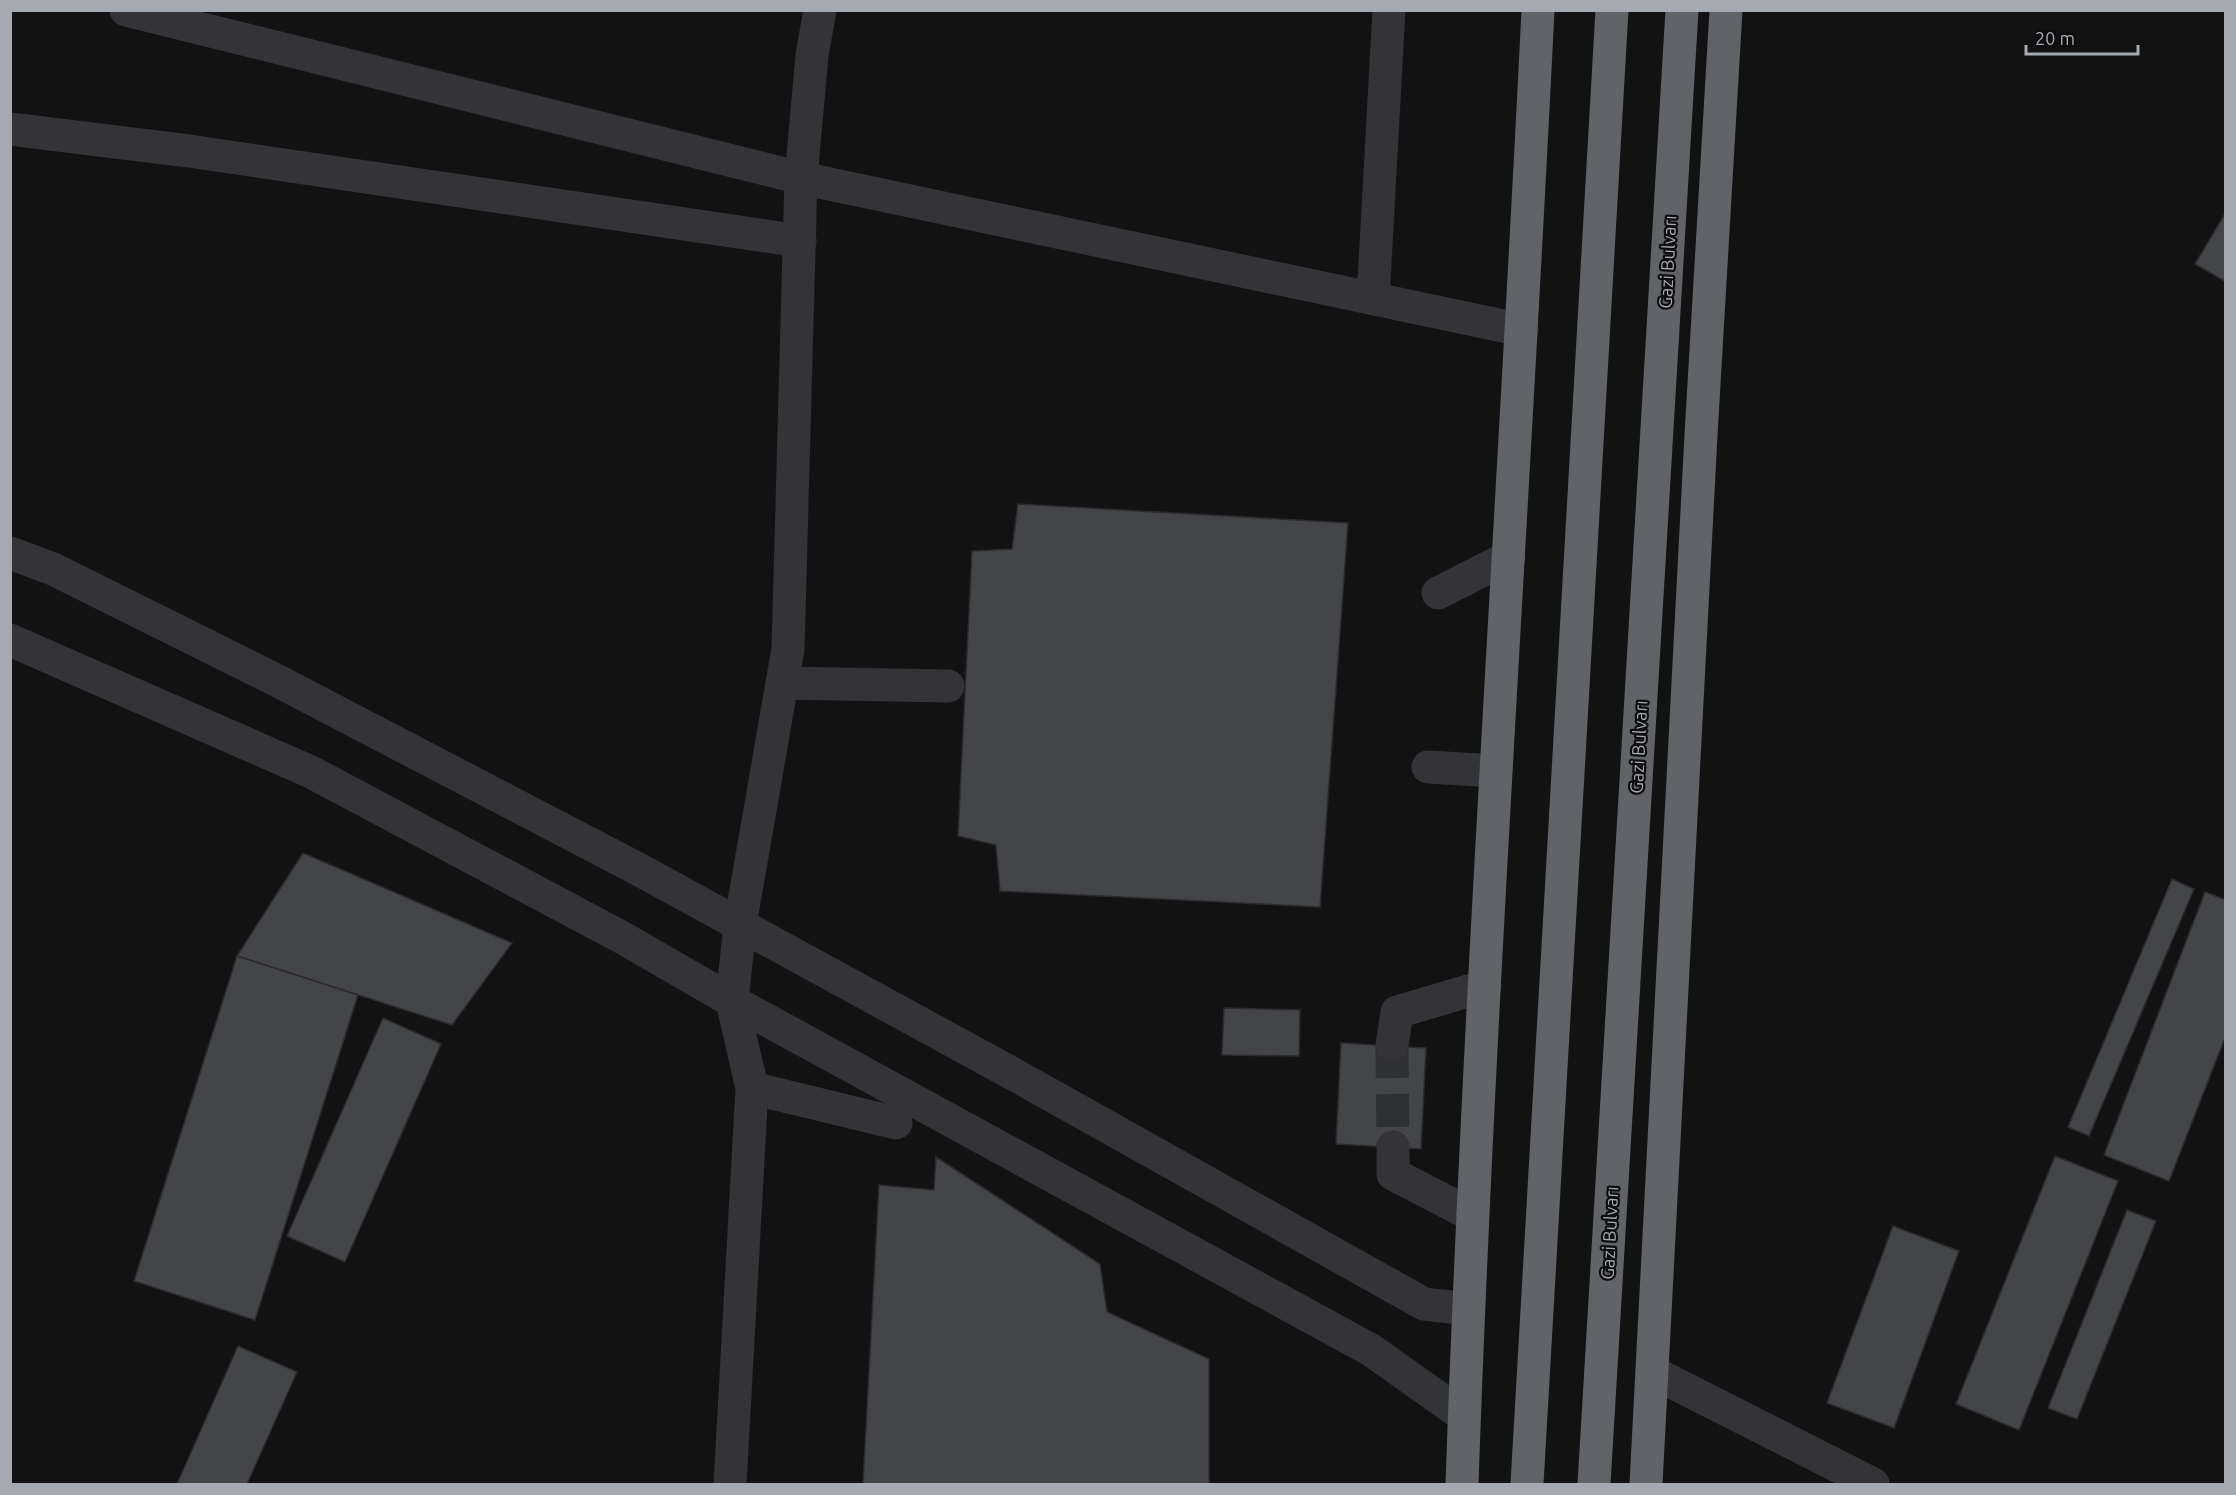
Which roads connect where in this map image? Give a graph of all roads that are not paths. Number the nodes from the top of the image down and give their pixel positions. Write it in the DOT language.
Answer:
graph roads {
  1 [pos="126,10"];
  2 [pos="820,10"];
  3 [pos="1389,10"];
  4 [pos="1538,10"];
  5 [pos="1612,10"];
  6 [pos="1682,10"];
  7 [pos="1726,10"];
  8 [pos="10,129"];
  9 [pos="801,178"];
  10 [pos="800,241"];
  11 [pos="1373,299"];
  12 [pos="1522,330"];
  13 [pos="10,553"];
  14 [pos="1509,557"];
  15 [pos="1438,593"];
  16 [pos="10,640"];
  17 [pos="782,683"];
  18 [pos="948,686"];
  19 [pos="1428,766"];
  20 [pos="1497,771"];
  21 [pos="740,925"];
  22 [pos="1485,986"];
  23 [pos="732,1001"];
  24 [pos="1392,1045"];
  25 [pos="752,1088"];
  26 [pos="896,1123"];
  27 [pos="1392,1148"];
  28 [pos="1472,1215"];
  29 [pos="1468,1309"];
  30 [pos="1652,1372"];
  31 [pos="1464,1416"];
  32 [pos="730,1485"];
  33 [pos="1462,1485"];
  34 [pos="1527,1485"];
  35 [pos="1594,1485"];
  36 [pos="1646,1485"];
  37 [pos="1873,1485"];
  1 -- 9 [label="street"];
  2 -- 9 [label="street"];
  3 -- 11 [label="street"];
  4 -- 12 [label="highway"];
  5 -- 34 [label="highway"];
  6 -- 35 [label="highway, Gazi Bulvarı"];
  7 -- 30 [label="highway"];
  8 -- 10 [label="street"];
  9 -- 10 [label="street"];
  9 -- 11 [label="street"];
  10 -- 17 [label="street"];
  11 -- 12 [label="street"];
  12 -- 14 [label="highway"];
  13 -- 21 [label="street"];
  14 -- 15 [label="street"];
  14 -- 20 [label="highway"];
  16 -- 23 [label="street"];
  17 -- 18 [label="street"];
  17 -- 21 [label="street"];
  19 -- 20 [label="street"];
  20 -- 22 [label="highway"];
  21 -- 23 [label="street"];
  21 -- 29 [label="street"];
  22 -- 24 [label="street"];
  22 -- 28 [label="highway"];
  23 -- 25 [label="street"];
  23 -- 31 [label="street"];
  25 -- 26 [label="street"];
  25 -- 32 [label="street"];
  27 -- 28 [label="street"];
  28 -- 29 [label="highway"];
  29 -- 31 [label="highway"];
  30 -- 36 [label="highway"];
  30 -- 37 [label="street"];
  31 -- 33 [label="highway"];
}
